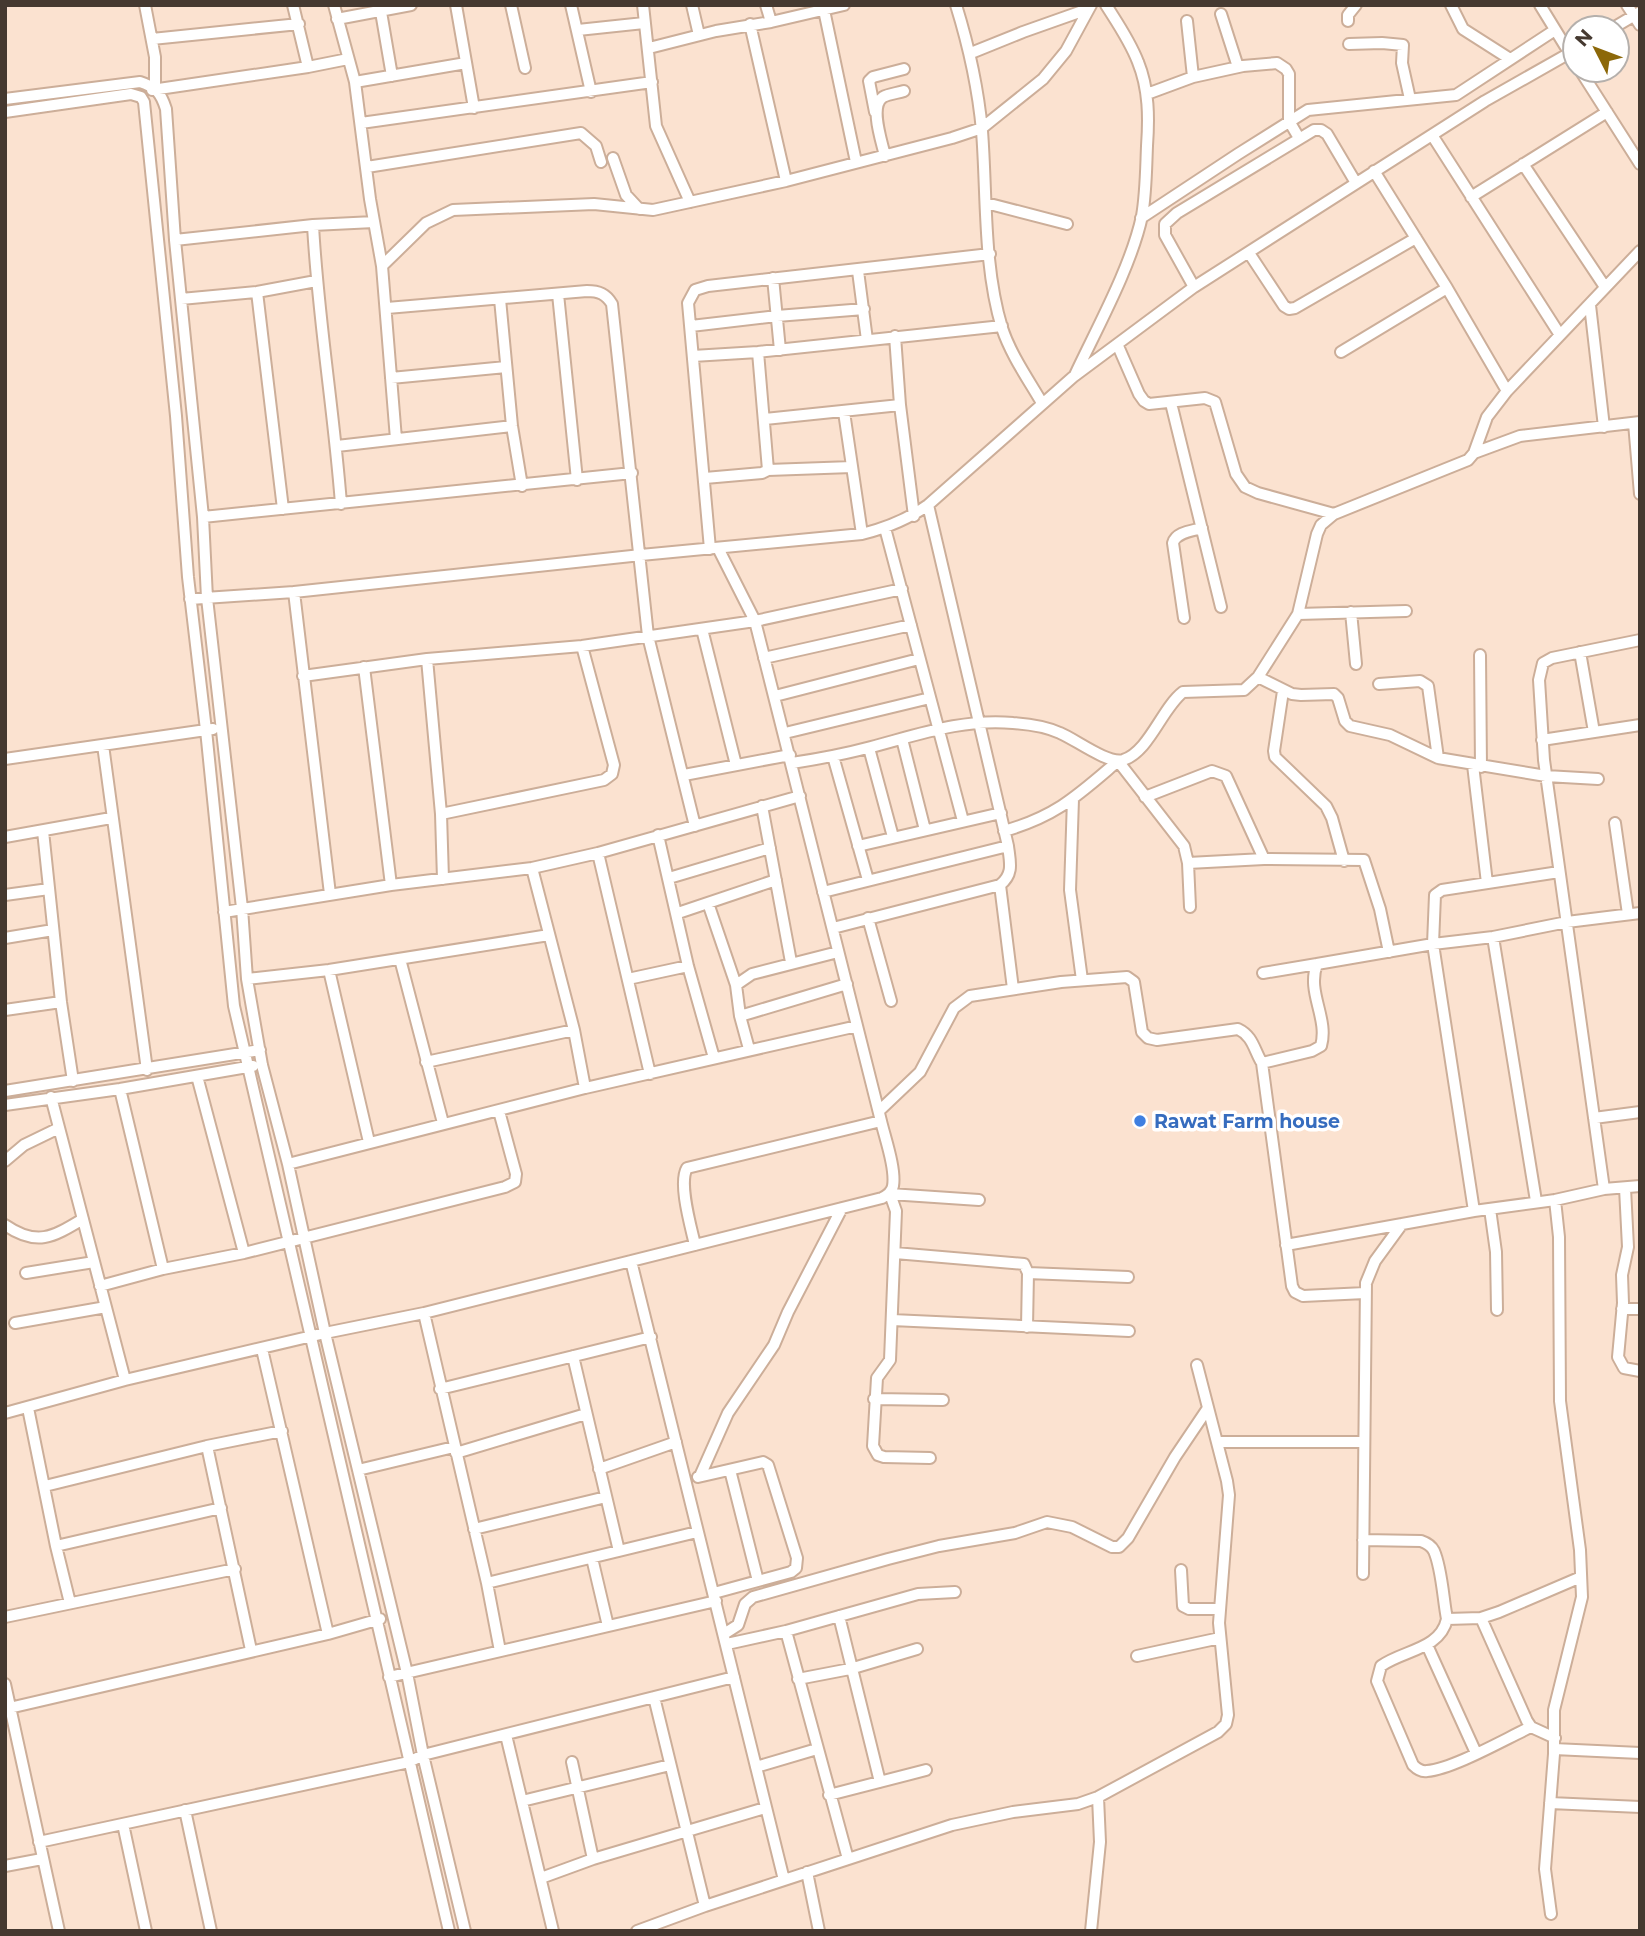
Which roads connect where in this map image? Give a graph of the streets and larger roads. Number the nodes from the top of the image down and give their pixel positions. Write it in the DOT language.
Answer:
graph roads {
  1 [pos="145,5"];
  2 [pos="293,5"];
  3 [pos="334,5"];
  4 [pos="411,5"];
  5 [pos="456,5"];
  6 [pos="511,5"];
  7 [pos="571,5"];
  8 [pos="643,5"];
  9 [pos="692,5"];
  10 [pos="766,5"];
  11 [pos="956,5"];
  12 [pos="1107,5"];
  13 [pos="1356,5"];
  14 [pos="1451,5"];
  15 [pos="1540,5"];
  16 [pos="839,6"];
  17 [pos="1090,7"];
  18 [pos="380,8"];
  19 [pos="824,10"];
  20 [pos="1221,14"];
  21 [pos="337,19"];
  22 [pos="1187,21"];
  23 [pos="771,22"];
  24 [pos="1348,22"];
  25 [pos="644,23"];
  26 [pos="299,24"];
  27 [pos="750,24"];
  28 [pos="578,30"];
  29 [pos="1556,32"];
  30 [pos="699,35"];
  31 [pos="152,39"];
  32 [pos="1561,39"];
  33 [pos="1349,44"];
  34 [pos="649,48"];
  35 [pos="971,53"];
  36 [pos="1561,57"];
  37 [pos="348,58"];
  38 [pos="1510,59"];
  39 [pos="466,63"];
  40 [pos="308,67"];
  41 [pos="1238,67"];
  42 [pos="525,68"];
  43 [pos="904,69"];
  44 [pos="392,76"];
  45 [pos="1193,76"];
  46 [pos="355,82"];
  47 [pos="652,82"];
  48 [pos="1589,84"];
  49 [pos="155,88"];
  50 [pos="904,91"];
  51 [pos="1479,91"];
  52 [pos="591,92"];
  53 [pos="1147,94"];
  54 [pos="141,97"];
  55 [pos="5,99"];
  56 [pos="1410,99"];
  57 [pos="474,108"];
  58 [pos="5,112"];
  59 [pos="875,112"];
  60 [pos="1607,112"];
  61 [pos="361,123"];
  62 [pos="982,128"];
  63 [pos="1294,129"];
  64 [pos="1432,135"];
  65 [pos="885,156"];
  66 [pos="612,158"];
  67 [pos="601,162"];
  68 [pos="856,162"];
  69 [pos="1523,164"];
  70 [pos="1640,164"];
  71 [pos="367,167"];
  72 [pos="1374,171"];
  73 [pos="786,181"];
  74 [pos="1356,183"];
  75 [pos="1471,197"];
  76 [pos="690,202"];
  77 [pos="986,203"];
  78 [pos="639,209"];
  79 [pos="372,211"];
  80 [pos="1141,219"];
  81 [pos="1067,224"];
  82 [pos="313,225"];
  83 [pos="1416,238"];
  84 [pos="175,240"];
  85 [pos="1640,251"];
  86 [pos="1249,253"];
  87 [pos="990,254"];
  88 [pos="382,267"];
  89 [pos="858,271"];
  90 [pos="773,278"];
  91 [pos="316,281"];
  92 [pos="1194,287"];
  93 [pos="1605,287"];
  94 [pos="1447,288"];
  95 [pos="257,292"];
  96 [pos="558,294"];
  97 [pos="181,299"];
  98 [pos="500,299"];
  99 [pos="1590,305"];
  100 [pos="387,308"];
  101 [pos="864,310"];
  102 [pos="777,316"];
  103 [pos="691,326"];
  104 [pos="1002,326"];
  105 [pos="1560,335"];
  106 [pos="895,337"];
  107 [pos="867,340"];
  108 [pos="1118,346"];
  109 [pos="780,349"];
  110 [pos="758,352"];
  111 [pos="1341,352"];
  112 [pos="694,356"];
  113 [pos="506,367"];
  114 [pos="1073,377"];
  115 [pos="391,378"];
  116 [pos="1507,391"];
  117 [pos="1171,402"];
  118 [pos="1042,403"];
  119 [pos="900,405"];
  120 [pos="844,412"];
  121 [pos="765,419"];
  122 [pos="1637,423"];
  123 [pos="512,426"];
  124 [pos="1604,427"];
  125 [pos="396,439"];
  126 [pos="337,446"];
  127 [pos="1474,453"];
  128 [pos="852,467"];
  129 [pos="768,470"];
  130 [pos="632,472"];
  131 [pos="705,478"];
  132 [pos="577,480"];
  133 [pos="522,486"];
  134 [pos="1639,486"];
  135 [pos="1640,494"];
  136 [pos="341,504"];
  137 [pos="928,505"];
  138 [pos="283,509"];
  139 [pos="1334,514"];
  140 [pos="914,516"];
  141 [pos="203,517"];
  142 [pos="885,528"];
  143 [pos="1202,528"];
  144 [pos="862,534"];
  145 [pos="714,548"];
  146 [pos="641,555"];
  147 [pos="902,589"];
  148 [pos="295,592"];
  149 [pos="190,598"];
  150 [pos="207,598"];
  151 [pos="1221,607"];
  152 [pos="1406,611"];
  153 [pos="1351,612"];
  154 [pos="1298,614"];
  155 [pos="1184,618"];
  156 [pos="755,621"];
  157 [pos="911,625"];
  158 [pos="702,629"];
  159 [pos="648,636"];
  160 [pos="1640,640"];
  161 [pos="582,646"];
  162 [pos="1580,652"];
  163 [pos="1480,655"];
  164 [pos="764,658"];
  165 [pos="428,659"];
  166 [pos="919,659"];
  167 [pos="1356,664"];
  168 [pos="364,667"];
  169 [pos="303,676"];
  170 [pos="1258,677"];
  171 [pos="1380,684"];
  172 [pos="1283,691"];
  173 [pos="775,696"];
  174 [pos="930,698"];
  175 [pos="978,723"];
  176 [pos="1640,724"];
  177 [pos="222,728"];
  178 [pos="940,729"];
  179 [pos="206,730"];
  180 [pos="1594,732"];
  181 [pos="785,733"];
  182 [pos="901,739"];
  183 [pos="1542,740"];
  184 [pos="103,745"];
  185 [pos="869,748"];
  186 [pos="833,756"];
  187 [pos="1438,758"];
  188 [pos="5,759"];
  189 [pos="791,759"];
  190 [pos="1118,761"];
  191 [pos="736,765"];
  192 [pos="1477,766"];
  193 [pos="684,775"];
  194 [pos="1546,776"];
  195 [pos="1598,779"];
  196 [pos="800,796"];
  197 [pos="1146,797"];
  198 [pos="1073,799"];
  199 [pos="762,806"];
  200 [pos="1000,813"];
  201 [pos="441,814"];
  202 [pos="111,818"];
  203 [pos="962,821"];
  204 [pos="1615,823"];
  205 [pos="695,826"];
  206 [pos="925,830"];
  207 [pos="43,831"];
  208 [pos="1004,831"];
  209 [pos="658,835"];
  210 [pos="5,837"];
  211 [pos="893,837"];
  212 [pos="858,846"];
  213 [pos="1008,846"];
  214 [pos="770,848"];
  215 [pos="598,853"];
  216 [pos="1264,859"];
  217 [pos="1344,860"];
  218 [pos="1188,863"];
  219 [pos="532,868"];
  220 [pos="1559,872"];
  221 [pos="669,878"];
  222 [pos="443,879"];
  223 [pos="776,880"];
  224 [pos="867,880"];
  225 [pos="1487,883"];
  226 [pos="391,885"];
  227 [pos="1000,885"];
  228 [pos="49,889"];
  229 [pos="823,892"];
  230 [pos="330,894"];
  231 [pos="5,895"];
  232 [pos="708,903"];
  233 [pos="1190,907"];
  234 [pos="242,908"];
  235 [pos="224,912"];
  236 [pos="678,913"];
  237 [pos="1637,914"];
  238 [pos="868,918"];
  239 [pos="1567,922"];
  240 [pos="833,928"];
  241 [pos="53,930"];
  242 [pos="549,935"];
  243 [pos="1386,936"];
  244 [pos="1493,937"];
  245 [pos="5,939"];
  246 [pos="1433,944"];
  247 [pos="838,952"];
  248 [pos="1389,952"];
  249 [pos="1369,954"];
  250 [pos="400,959"];
  251 [pos="791,962"];
  252 [pos="1317,964"];
  253 [pos="688,966"];
  254 [pos="329,970"];
  255 [pos="1263,973"];
  256 [pos="247,979"];
  257 [pos="628,979"];
  258 [pos="1082,980"];
  259 [pos="846,984"];
  260 [pos="736,985"];
  261 [pos="1013,989"];
  262 [pos="891,1001"];
  263 [pos="61,1002"];
  264 [pos="5,1010"];
  265 [pos="740,1016"];
  266 [pos="857,1026"];
  267 [pos="574,1030"];
  268 [pos="749,1049"];
  269 [pos="260,1050"];
  270 [pos="243,1054"];
  271 [pos="714,1058"];
  272 [pos="426,1062"];
  273 [pos="1262,1063"];
  274 [pos="262,1065"];
  275 [pos="246,1067"];
  276 [pos="147,1070"];
  277 [pos="650,1074"];
  278 [pos="197,1076"];
  279 [pos="73,1082"];
  280 [pos="585,1088"];
  281 [pos="120,1089"];
  282 [pos="5,1091"];
  283 [pos="51,1097"];
  284 [pos="5,1105"];
  285 [pos="499,1111"];
  286 [pos="1640,1112"];
  287 [pos="880,1116"];
  288 [pos="1594,1118"];
  289 [pos="443,1123"];
  290 [pos="59,1128"];
  291 [pos="369,1142"];
  292 [pos="5,1161"];
  293 [pos="288,1164"];
  294 [pos="1640,1186"];
  295 [pos="1625,1188"];
  296 [pos="1604,1189"];
  297 [pos="890,1194"];
  298 [pos="979,1200"];
  299 [pos="1555,1200"];
  300 [pos="1536,1201"];
  301 [pos="842,1208"];
  302 [pos="1490,1209"];
  303 [pos="1474,1211"];
  304 [pos="83,1219"];
  305 [pos="1402,1224"];
  306 [pos="5,1225"];
  307 [pos="305,1237"];
  308 [pos="287,1242"];
  309 [pos="695,1245"];
  310 [pos="1286,1245"];
  311 [pos="244,1253"];
  312 [pos="895,1253"];
  313 [pos="631,1261"];
  314 [pos="94,1262"];
  315 [pos="163,1269"];
  316 [pos="26,1273"];
  317 [pos="1028,1273"];
  318 [pos="1128,1277"];
  319 [pos="100,1286"];
  320 [pos="1365,1293"];
  321 [pos="106,1307"];
  322 [pos="1622,1309"];
  323 [pos="1640,1309"];
  324 [pos="1497,1310"];
  325 [pos="424,1313"];
  326 [pos="892,1320"];
  327 [pos="15,1323"];
  328 [pos="1027,1327"];
  329 [pos="1129,1331"];
  330 [pos="326,1332"];
  331 [pos="309,1337"];
  332 [pos="651,1337"];
  333 [pos="262,1349"];
  334 [pos="573,1356"];
  335 [pos="1197,1365"];
  336 [pos="1640,1371"];
  337 [pos="125,1380"];
  338 [pos="440,1389"];
  339 [pos="874,1399"];
  340 [pos="943,1400"];
  341 [pos="28,1408"];
  342 [pos="1208,1408"];
  343 [pos="5,1413"];
  344 [pos="586,1414"];
  345 [pos="282,1431"];
  346 [pos="676,1442"];
  347 [pos="1217,1442"];
  348 [pos="1364,1442"];
  349 [pos="207,1446"];
  350 [pos="455,1450"];
  351 [pos="930,1458"];
  352 [pos="599,1469"];
  353 [pos="358,1470"];
  354 [pos="730,1470"];
  355 [pos="700,1476"];
  356 [pos="686,1479"];
  357 [pos="45,1486"];
  358 [pos="606,1497"];
  359 [pos="221,1508"];
  360 [pos="474,1529"];
  361 [pos="697,1532"];
  362 [pos="1363,1540"];
  363 [pos="56,1546"];
  364 [pos="619,1551"];
  365 [pos="592,1558"];
  366 [pos="235,1569"];
  367 [pos="1181,1570"];
  368 [pos="1363,1574"];
  369 [pos="1581,1577"];
  370 [pos="758,1581"];
  371 [pos="487,1583"];
  372 [pos="955,1592"];
  373 [pos="715,1597"];
  374 [pos="70,1604"];
  375 [pos="1219,1609"];
  376 [pos="392,1616"];
  377 [pos="839,1616"];
  378 [pos="5,1617"];
  379 [pos="1481,1618"];
  380 [pos="1447,1619"];
  381 [pos="376,1620"];
  382 [pos="608,1626"];
  383 [pos="786,1631"];
  384 [pos="328,1634"];
  385 [pos="726,1639"];
  386 [pos="1220,1639"];
  387 [pos="1427,1645"];
  388 [pos="918,1649"];
  389 [pos="251,1650"];
  390 [pos="500,1651"];
  391 [pos="1137,1656"];
  392 [pos="850,1669"];
  393 [pos="407,1673"];
  394 [pos="389,1677"];
  395 [pos="734,1677"];
  396 [pos="797,1679"];
  397 [pos="5,1684"];
  398 [pos="654,1697"];
  399 [pos="8,1708"];
  400 [pos="1531,1727"];
  401 [pos="506,1735"];
  402 [pos="1555,1743"];
  403 [pos="817,1749"];
  404 [pos="1476,1753"];
  405 [pos="1640,1753"];
  406 [pos="423,1755"];
  407 [pos="409,1762"];
  408 [pos="572,1762"];
  409 [pos="670,1765"];
  410 [pos="756,1767"];
  411 [pos="926,1770"];
  412 [pos="880,1782"];
  413 [pos="578,1788"];
  414 [pos="829,1795"];
  415 [pos="1098,1797"];
  416 [pos="522,1801"];
  417 [pos="1550,1803"];
  418 [pos="1640,1807"];
  419 [pos="765,1808"];
  420 [pos="185,1810"];
  421 [pos="123,1824"];
  422 [pos="685,1832"];
  423 [pos="39,1842"];
  424 [pos="848,1858"];
  425 [pos="43,1859"];
  426 [pos="593,1859"];
  427 [pos="5,1866"];
  428 [pos="807,1872"];
  429 [pos="541,1878"];
  430 [pos="784,1880"];
  431 [pos="705,1906"];
  432 [pos="1551,1914"];
  433 [pos="57,1931"];
  434 [pos="146,1931"];
  435 [pos="211,1931"];
  436 [pos="449,1931"];
  437 [pos="465,1931"];
  438 [pos="553,1931"];
  439 [pos="637,1931"];
  440 [pos="819,1931"];
  441 [pos="1091,1931"];
  1 -- 31 [label="street"];
  2 -- 26 [label="street"];
  3 -- 21 [label="street"];
  4 -- 18 [label="street"];
  5 -- 39 [label="street"];
  6 -- 42 [label="street"];
  7 -- 28 [label="street"];
  8 -- 25 [label="street"];
  9 -- 30 [label="street"];
  10 -- 23 [label="street"];
  11 -- 35 [label="street"];
  12 -- 53 [label="street"];
  13 -- 24 [label="street"];
  14 -- 38 [label="street"];
  15 -- 29 [label="street"];
  16 -- 19 [label="street"];
  17 -- 35 [label="street"];
  17 -- 62 [label="street"];
  18 -- 21 [label="street"];
  18 -- 44 [label="street"];
  19 -- 23 [label="street"];
  19 -- 68 [label="street"];
  20 -- 41 [label="street"];
  21 -- 37 [label="street"];
  22 -- 45 [label="street"];
  23 -- 27 [label="street"];
  25 -- 28 [label="street"];
  25 -- 34 [label="street"];
  26 -- 31 [label="street"];
  26 -- 40 [label="street"];
  27 -- 30 [label="street"];
  27 -- 73 [label="street"];
  28 -- 52 [label="street"];
  29 -- 32 [label="street"];
  29 -- 38 [label="street"];
  30 -- 34 [label="street"];
  31 -- 49 [label="street"];
  33 -- 56 [label="street"];
  34 -- 47 [label="street"];
  35 -- 62 [label="street"];
  36 -- 51 [label="street"];
  37 -- 40 [label="street"];
  37 -- 46 [label="street"];
  38 -- 51 [label="street"];
  39 -- 44 [label="street"];
  39 -- 57 [label="street"];
  40 -- 49 [label="street"];
  41 -- 45 [label="street"];
  41 -- 63 [label="street"];
  43 -- 59 [label="street"];
  44 -- 46 [label="street"];
  45 -- 53 [label="street"];
  46 -- 61 [label="street"];
  47 -- 52 [label="street"];
  47 -- 76 [label="street"];
  48 -- 60 [label="street"];
  49 -- 54 [label="street"];
  49 -- 55 [label="street"];
  49 -- 84 [label="street"];
  50 -- 59 [label="street"];
  51 -- 56 [label="street"];
  51 -- 64 [label="street"];
  52 -- 57 [label="street"];
  53 -- 80 [label="street"];
  54 -- 58 [label="street"];
  54 -- 149 [label="street"];
  56 -- 63 [label="street"];
  57 -- 61 [label="street"];
  59 -- 65 [label="street"];
  60 -- 69 [label="street"];
  60 -- 70 [label="street"];
  61 -- 71 [label="street"];
  62 -- 65 [label="street"];
  62 -- 77 [label="street"];
  63 -- 74 [label="street"];
  63 -- 80 [label="street"];
  63 -- 92 [label="street"];
  64 -- 72 [label="street"];
  64 -- 75 [label="street"];
  65 -- 68 [label="street"];
  66 -- 78 [label="street"];
  67 -- 71 [label="street"];
  68 -- 73 [label="street"];
  69 -- 75 [label="street"];
  69 -- 93 [label="street"];
  71 -- 79 [label="street"];
  72 -- 74 [label="street"];
  72 -- 83 [label="street"];
  73 -- 76 [label="street"];
  74 -- 86 [label="street"];
  75 -- 105 [label="street"];
  76 -- 78 [label="street"];
  77 -- 81 [label="street"];
  77 -- 87 [label="street"];
  78 -- 88 [label="street"];
  79 -- 82 [label="street"];
  79 -- 88 [label="street"];
  80 -- 114 [label="street"];
  82 -- 84 [label="street"];
  82 -- 91 [label="street"];
  83 -- 86 [label="street"];
  83 -- 94 [label="street"];
  84 -- 97 [label="street"];
  85 -- 93 [label="street"];
  86 -- 92 [label="street"];
  87 -- 89 [label="street"];
  87 -- 104 [label="street"];
  88 -- 100 [label="street"];
  89 -- 90 [label="street"];
  89 -- 101 [label="street"];
  90 -- 102 [label="street"];
  90 -- 103 [label="street"];
  91 -- 95 [label="street"];
  91 -- 126 [label="street"];
  92 -- 108 [label="street"];
  93 -- 99 [label="street"];
  94 -- 111 [label="street"];
  94 -- 116 [label="street"];
  95 -- 97 [label="street"];
  95 -- 138 [label="street"];
  96 -- 98 [label="street"];
  96 -- 130 [label="street"];
  96 -- 132 [label="street"];
  97 -- 141 [label="street"];
  98 -- 100 [label="street"];
  98 -- 113 [label="street"];
  99 -- 105 [label="street"];
  99 -- 124 [label="street"];
  100 -- 115 [label="street"];
  101 -- 102 [label="street"];
  101 -- 107 [label="street"];
  102 -- 103 [label="street"];
  102 -- 109 [label="street"];
  103 -- 112 [label="street"];
  104 -- 106 [label="street"];
  104 -- 118 [label="street"];
  105 -- 116 [label="street"];
  106 -- 107 [label="street"];
  106 -- 119 [label="street"];
  107 -- 109 [label="street"];
  108 -- 114 [label="street"];
  108 -- 117 [label="street"];
  109 -- 110 [label="street"];
  110 -- 112 [label="street"];
  110 -- 121 [label="street"];
  112 -- 131 [label="street"];
  113 -- 115 [label="street"];
  113 -- 123 [label="street"];
  114 -- 118 [label="street"];
  115 -- 125 [label="street"];
  116 -- 127 [label="street"];
  117 -- 139 [label="street"];
  117 -- 143 [label="street"];
  118 -- 137 [label="street"];
  119 -- 120 [label="street"];
  119 -- 140 [label="street"];
  120 -- 121 [label="street"];
  120 -- 128 [label="street"];
  121 -- 129 [label="street"];
  122 -- 124 [label="street"];
  122 -- 134 [label="street"];
  123 -- 125 [label="street"];
  123 -- 133 [label="street"];
  124 -- 127 [label="street"];
  125 -- 126 [label="street"];
  126 -- 136 [label="street"];
  127 -- 139 [label="street"];
  128 -- 129 [label="street"];
  128 -- 144 [label="street"];
  129 -- 131 [label="street"];
  130 -- 132 [label="street"];
  130 -- 146 [label="street"];
  131 -- 145 [label="street"];
  132 -- 133 [label="street"];
  133 -- 136 [label="street"];
  134 -- 135 [label="street"];
  136 -- 138 [label="street"];
  137 -- 140 [label="street"];
  137 -- 175 [label="street"];
  138 -- 141 [label="street"];
  139 -- 154 [label="street"];
  140 -- 142 [label="street"];
  141 -- 150 [label="street"];
  142 -- 144 [label="street"];
  142 -- 147 [label="street"];
  143 -- 151 [label="street"];
  143 -- 155 [label="street"];
  144 -- 145 [label="street"];
  145 -- 146 [label="street"];
  145 -- 156 [label="street"];
  146 -- 148 [label="street"];
  146 -- 159 [label="street"];
  147 -- 156 [label="street"];
  147 -- 157 [label="street"];
  148 -- 150 [label="street"];
  148 -- 169 [label="street"];
  149 -- 150 [label="street"];
  149 -- 179 [label="street"];
  150 -- 177 [label="street"];
  152 -- 153 [label="street"];
  153 -- 154 [label="street"];
  153 -- 167 [label="street"];
  154 -- 170 [label="street"];
  156 -- 158 [label="street"];
  156 -- 164 [label="street"];
  157 -- 164 [label="street"];
  157 -- 166 [label="street"];
  158 -- 159 [label="street"];
  158 -- 191 [label="street"];
  159 -- 161 [label="street"];
  159 -- 193 [label="street"];
  160 -- 162 [label="street"];
  161 -- 165 [label="street"];
  161 -- 201 [label="street"];
  162 -- 180 [label="street"];
  162 -- 183 [label="street"];
  163 -- 192 [label="street"];
  164 -- 173 [label="street"];
  165 -- 168 [label="street"];
  165 -- 201 [label="street"];
  166 -- 173 [label="street"];
  166 -- 174 [label="street"];
  168 -- 169 [label="street"];
  168 -- 226 [label="street"];
  169 -- 230 [label="street"];
  170 -- 172 [label="street"];
  170 -- 190 [label="street"];
  171 -- 187 [label="street"];
  172 -- 187 [label="street"];
  172 -- 217 [label="street"];
  173 -- 181 [label="street"];
  174 -- 178 [label="street"];
  174 -- 181 [label="street"];
  175 -- 178 [label="street"];
  175 -- 190 [label="street"];
  175 -- 200 [label="street"];
  176 -- 180 [label="street"];
  177 -- 179 [label="street"];
  177 -- 234 [label="street"];
  178 -- 182 [label="street"];
  178 -- 203 [label="street"];
  179 -- 184 [label="street"];
  179 -- 235 [label="street"];
  180 -- 183 [label="street"];
  181 -- 189 [label="street"];
  182 -- 185 [label="street"];
  182 -- 206 [label="street"];
  183 -- 194 [label="street"];
  184 -- 188 [label="street"];
  184 -- 202 [label="street"];
  185 -- 186 [label="street"];
  185 -- 211 [label="street"];
  186 -- 189 [label="street"];
  186 -- 212 [label="street"];
  187 -- 192 [label="street"];
  189 -- 191 [label="street"];
  189 -- 196 [label="street"];
  190 -- 197 [label="street"];
  190 -- 198 [label="street"];
  191 -- 193 [label="street"];
  192 -- 194 [label="street"];
  192 -- 225 [label="street"];
  193 -- 205 [label="street"];
  194 -- 195 [label="street"];
  194 -- 220 [label="street"];
  196 -- 199 [label="street"];
  196 -- 229 [label="street"];
  197 -- 216 [label="street"];
  197 -- 218 [label="street"];
  198 -- 208 [label="street"];
  198 -- 258 [label="street"];
  199 -- 205 [label="street"];
  199 -- 214 [label="street"];
  200 -- 203 [label="street"];
  200 -- 208 [label="street"];
  201 -- 222 [label="street"];
  202 -- 207 [label="street"];
  202 -- 276 [label="street"];
  203 -- 206 [label="street"];
  204 -- 237 [label="street"];
  205 -- 209 [label="street"];
  206 -- 211 [label="street"];
  207 -- 210 [label="street"];
  207 -- 228 [label="street"];
  208 -- 213 [label="street"];
  209 -- 215 [label="street"];
  209 -- 221 [label="street"];
  211 -- 212 [label="street"];
  212 -- 224 [label="street"];
  213 -- 224 [label="street"];
  213 -- 227 [label="street"];
  214 -- 221 [label="street"];
  214 -- 223 [label="street"];
  215 -- 219 [label="street"];
  215 -- 257 [label="street"];
  216 -- 217 [label="street"];
  216 -- 218 [label="street"];
  217 -- 243 [label="street"];
  218 -- 233 [label="street"];
  219 -- 222 [label="street"];
  219 -- 242 [label="street"];
  220 -- 225 [label="street"];
  220 -- 239 [label="street"];
  221 -- 236 [label="street"];
  222 -- 226 [label="street"];
  223 -- 232 [label="street"];
  223 -- 251 [label="street"];
  224 -- 229 [label="street"];
  225 -- 246 [label="street"];
  226 -- 230 [label="street"];
  227 -- 238 [label="street"];
  227 -- 261 [label="street"];
  228 -- 231 [label="street"];
  228 -- 241 [label="street"];
  229 -- 240 [label="street"];
  230 -- 234 [label="street"];
  232 -- 236 [label="street"];
  232 -- 260 [label="street"];
  234 -- 235 [label="street"];
  234 -- 256 [label="street"];
  235 -- 270 [label="street"];
  236 -- 253 [label="street"];
  237 -- 239 [label="street"];
  238 -- 240 [label="street"];
  238 -- 262 [label="street"];
  239 -- 244 [label="street"];
  239 -- 288 [label="street"];
  240 -- 247 [label="street"];
  241 -- 245 [label="street"];
  241 -- 263 [label="street"];
  242 -- 250 [label="street"];
  242 -- 267 [label="street"];
  243 -- 248 [label="street"];
  243 -- 249 [label="street"];
  244 -- 246 [label="street"];
  244 -- 300 [label="street"];
  246 -- 248 [label="street"];
  246 -- 303 [label="street"];
  247 -- 251 [label="street"];
  247 -- 259 [label="street"];
  248 -- 249 [label="street"];
  249 -- 252 [label="street"];
  250 -- 254 [label="street"];
  250 -- 272 [label="street"];
  251 -- 260 [label="street"];
  252 -- 255 [label="street"];
  252 -- 273 [label="street"];
  253 -- 257 [label="street"];
  253 -- 271 [label="street"];
  254 -- 256 [label="street"];
  254 -- 291 [label="street"];
  256 -- 269 [label="street"];
  257 -- 277 [label="street"];
  258 -- 261 [label="street"];
  258 -- 273 [label="street"];
  259 -- 265 [label="street"];
  259 -- 266 [label="street"];
  260 -- 265 [label="street"];
  261 -- 287 [label="street"];
  263 -- 264 [label="street"];
  263 -- 279 [label="street"];
  265 -- 268 [label="street"];
  266 -- 268 [label="street"];
  266 -- 287 [label="street"];
  267 -- 272 [label="street"];
  267 -- 280 [label="street"];
  268 -- 271 [label="street"];
  269 -- 270 [label="street"];
  269 -- 274 [label="street"];
  270 -- 275 [label="street"];
  270 -- 276 [label="street"];
  271 -- 277 [label="street"];
  272 -- 289 [label="street"];
  273 -- 310 [label="street"];
  274 -- 275 [label="street"];
  274 -- 293 [label="street"];
  275 -- 278 [label="street"];
  275 -- 308 [label="street"];
  276 -- 279 [label="street"];
  277 -- 280 [label="street"];
  278 -- 281 [label="street"];
  278 -- 311 [label="street"];
  279 -- 282 [label="street"];
  280 -- 285 [label="street"];
  281 -- 283 [label="street"];
  281 -- 315 [label="street"];
  283 -- 284 [label="street"];
  283 -- 290 [label="street"];
  285 -- 289 [label="street"];
  285 -- 307 [label="street"];
  286 -- 288 [label="street"];
  287 -- 297 [label="street"];
  287 -- 309 [label="street"];
  288 -- 296 [label="street"];
  289 -- 291 [label="street"];
  290 -- 292 [label="street"];
  290 -- 304 [label="street"];
  291 -- 293 [label="street"];
  293 -- 307 [label="street"];
  294 -- 295 [label="street"];
  295 -- 296 [label="street"];
  295 -- 322 [label="street"];
  296 -- 299 [label="street"];
  297 -- 298 [label="street"];
  297 -- 301 [label="street"];
  297 -- 312 [label="street"];
  299 -- 300 [label="street"];
  299 -- 369 [label="street"];
  300 -- 302 [label="street"];
  301 -- 309 [label="street"];
  301 -- 355 [label="street"];
  302 -- 303 [label="street"];
  302 -- 324 [label="street"];
  303 -- 305 [label="street"];
  304 -- 306 [label="street"];
  304 -- 314 [label="street"];
  305 -- 310 [label="street"];
  305 -- 320 [label="street"];
  307 -- 308 [label="street"];
  307 -- 330 [label="street"];
  308 -- 311 [label="street"];
  308 -- 331 [label="street"];
  309 -- 313 [label="street"];
  310 -- 320 [label="street"];
  311 -- 315 [label="street"];
  312 -- 317 [label="street"];
  312 -- 326 [label="street"];
  313 -- 325 [label="street"];
  313 -- 332 [label="street"];
  314 -- 316 [label="street"];
  314 -- 319 [label="street"];
  315 -- 319 [label="street"];
  317 -- 318 [label="street"];
  317 -- 328 [label="street"];
  319 -- 321 [label="street"];
  320 -- 348 [label="street"];
  321 -- 327 [label="street"];
  321 -- 337 [label="street"];
  322 -- 323 [label="street"];
  322 -- 336 [label="street"];
  325 -- 330 [label="street"];
  325 -- 338 [label="street"];
  326 -- 328 [label="street"];
  326 -- 339 [label="street"];
  328 -- 329 [label="street"];
  330 -- 331 [label="street"];
  330 -- 353 [label="street"];
  331 -- 333 [label="street"];
  331 -- 381 [label="street"];
  332 -- 334 [label="street"];
  332 -- 346 [label="street"];
  333 -- 337 [label="street"];
  333 -- 345 [label="street"];
  334 -- 338 [label="street"];
  334 -- 344 [label="street"];
  335 -- 342 [label="street"];
  337 -- 341 [label="street"];
  338 -- 350 [label="street"];
  339 -- 340 [label="street"];
  339 -- 351 [label="street"];
  341 -- 343 [label="street"];
  341 -- 357 [label="street"];
  342 -- 347 [label="street"];
  342 -- 385 [label="street"];
  344 -- 350 [label="street"];
  344 -- 352 [label="street"];
  345 -- 349 [label="street"];
  345 -- 384 [label="street"];
  346 -- 352 [label="street"];
  346 -- 356 [label="street"];
  347 -- 348 [label="street"];
  347 -- 375 [label="street"];
  348 -- 362 [label="street"];
  349 -- 357 [label="street"];
  349 -- 359 [label="street"];
  350 -- 353 [label="street"];
  350 -- 360 [label="street"];
  352 -- 358 [label="street"];
  353 -- 376 [label="street"];
  354 -- 355 [label="street"];
  354 -- 370 [label="street"];
  354 -- 370 [label="street"];
  355 -- 356 [label="street"];
  356 -- 361 [label="street"];
  357 -- 363 [label="street"];
  358 -- 360 [label="street"];
  358 -- 364 [label="street"];
  359 -- 363 [label="street"];
  359 -- 366 [label="street"];
  360 -- 371 [label="street"];
  361 -- 364 [label="street"];
  361 -- 373 [label="street"];
  362 -- 368 [label="street"];
  362 -- 380 [label="street"];
  363 -- 374 [label="street"];
  364 -- 365 [label="street"];
  365 -- 371 [label="street"];
  365 -- 382 [label="street"];
  366 -- 374 [label="street"];
  366 -- 389 [label="street"];
  367 -- 375 [label="street"];
  369 -- 379 [label="street"];
  369 -- 402 [label="street"];
  370 -- 373 [label="street"];
  371 -- 390 [label="street"];
  372 -- 377 [label="street"];
  373 -- 382 [label="street"];
  373 -- 385 [label="street"];
  374 -- 378 [label="street"];
  375 -- 386 [label="street"];
  376 -- 381 [label="street"];
  376 -- 393 [label="street"];
  377 -- 383 [label="street"];
  377 -- 392 [label="street"];
  379 -- 380 [label="street"];
  379 -- 400 [label="street"];
  380 -- 387 [label="street"];
  381 -- 384 [label="street"];
  381 -- 394 [label="street"];
  382 -- 390 [label="street"];
  383 -- 385 [label="street"];
  383 -- 396 [label="street"];
  384 -- 389 [label="street"];
  385 -- 395 [label="street"];
  386 -- 391 [label="street"];
  386 -- 415 [label="street"];
  387 -- 404 [label="street"];
  387 -- 404 [label="street"];
  388 -- 392 [label="street"];
  389 -- 399 [label="street"];
  390 -- 393 [label="street"];
  392 -- 396 [label="street"];
  392 -- 412 [label="street"];
  393 -- 394 [label="street"];
  393 -- 406 [label="street"];
  394 -- 407 [label="street"];
  395 -- 398 [label="street"];
  395 -- 410 [label="street"];
  396 -- 403 [label="street"];
  397 -- 399 [label="street"];
  398 -- 401 [label="street"];
  398 -- 409 [label="street"];
  399 -- 423 [label="street"];
  400 -- 402 [label="street"];
  400 -- 404 [label="street"];
  401 -- 406 [label="street"];
  401 -- 416 [label="street"];
  402 -- 405 [label="street"];
  402 -- 417 [label="street"];
  403 -- 410 [label="street"];
  403 -- 414 [label="street"];
  406 -- 407 [label="street"];
  406 -- 437 [label="street"];
  407 -- 420 [label="street"];
  407 -- 436 [label="street"];
  408 -- 413 [label="street"];
  409 -- 413 [label="street"];
  409 -- 422 [label="street"];
  410 -- 419 [label="street"];
  411 -- 412 [label="street"];
  412 -- 414 [label="street"];
  413 -- 416 [label="street"];
  413 -- 426 [label="street"];
  414 -- 424 [label="street"];
  415 -- 424 [label="street"];
  415 -- 441 [label="street"];
  416 -- 429 [label="street"];
  417 -- 418 [label="street"];
  417 -- 432 [label="street"];
  419 -- 422 [label="street"];
  419 -- 430 [label="street"];
  420 -- 421 [label="street"];
  420 -- 435 [label="street"];
  421 -- 423 [label="street"];
  421 -- 434 [label="street"];
  422 -- 426 [label="street"];
  422 -- 431 [label="street"];
  423 -- 425 [label="street"];
  424 -- 428 [label="street"];
  425 -- 427 [label="street"];
  425 -- 433 [label="street"];
  426 -- 429 [label="street"];
  428 -- 430 [label="street"];
  428 -- 440 [label="street"];
  429 -- 438 [label="street"];
  430 -- 431 [label="street"];
  431 -- 439 [label="street"];
}
